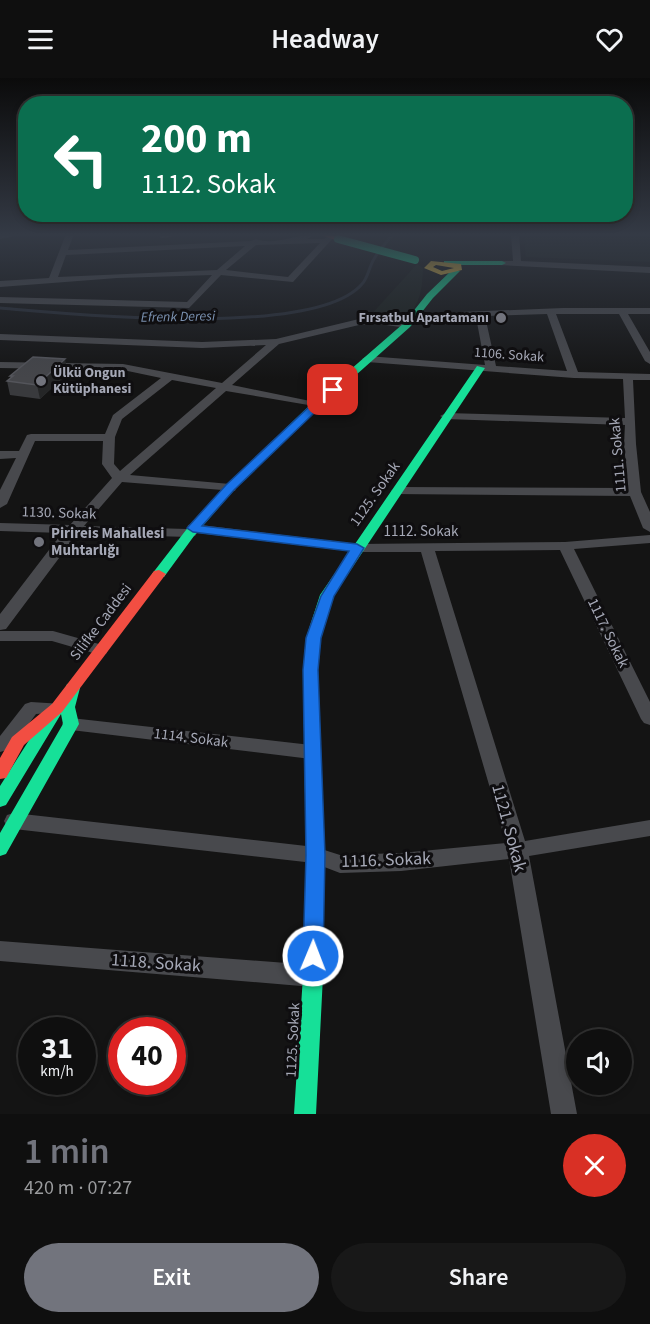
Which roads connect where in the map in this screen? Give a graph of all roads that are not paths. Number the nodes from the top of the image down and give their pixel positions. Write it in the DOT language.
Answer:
graph roads {
  1 [pos="18,282"];
  2 [pos="210,282"];
  3 [pos="432,282"];
  4 [pos="436,282"];
  5 [pos="0,284"];
  6 [pos="430,296"];
  7 [pos="0,300"];
  8 [pos="550,311"];
  9 [pos="622,311"];
  10 [pos="650,311"];
  11 [pos="480,314"];
  12 [pos="438,315"];
  13 [pos="407,325"];
  14 [pos="0,337"];
  15 [pos="276,342"];
  16 [pos="11,354"];
  17 [pos="132,355"];
  18 [pos="367,359"];
  19 [pos="650,362"];
  20 [pos="485,368"];
  21 [pos="171,375"];
  22 [pos="574,375"];
  23 [pos="628,376"];
  24 [pos="650,377"];
  25 [pos="227,386"];
  26 [pos="316,405"];
  27 [pos="446,416"];
  28 [pos="632,422"];
  29 [pos="109,436"];
  30 [pos="24,454"];
  31 [pos="0,455"];
  32 [pos="119,478"];
  33 [pos="230,488"];
  34 [pos="397,491"];
  35 [pos="635,492"];
  36 [pos="0,504"];
  37 [pos="0,527"];
  38 [pos="650,528"];
  39 [pos="74,530"];
  40 [pos="191,531"];
  41 [pos="650,539"];
  42 [pos="565,546"];
  43 [pos="357,548"];
  44 [pos="427,548"];
  45 [pos="0,625"];
  46 [pos="0,636"];
  47 [pos="100,650"];
  48 [pos="73,686"];
  49 [pos="57,708"];
  50 [pos="650,720"];
  51 [pos="71,724"];
  52 [pos="0,745"];
  53 [pos="311,752"];
  54 [pos="0,773"];
  55 [pos="0,800"];
  56 [pos="14,820"];
  57 [pos="650,828"];
  58 [pos="0,849"];
  59 [pos="518,850"];
  60 [pos="315,855"];
  61 [pos="0,951"];
  62 [pos="313,976"];
  63 [pos="305,1114"];
  64 [pos="564,1114"];
  1 -- 5 [label="street"];
  2 -- 7 [label="street"];
  3 -- 6 [label="street"];
  4 -- 6 [label="street, Silifke Caddesi"];
  6 -- 13 [label="street, Silifke Caddesi"];
  8 -- 9 [label="street"];
  8 -- 11 [label="street"];
  8 -- 22 [label="street"];
  9 -- 10 [label="street"];
  9 -- 19 [label="street"];
  11 -- 12 [label="street"];
  11 -- 20 [label="street"];
  13 -- 15 [label="street"];
  13 -- 18 [label="street, Silifke Caddesi"];
  14 -- 16 [label="street"];
  15 -- 17 [label="street"];
  15 -- 25 [label="street"];
  16 -- 17 [label="street"];
  16 -- 17 [label="street"];
  17 -- 21 [label="street"];
  18 -- 20 [label="street, 1106. Sokak"];
  18 -- 26 [label="street, Silifke Caddesi"];
  20 -- 22 [label="street, 1106. Sokak"];
  20 -- 27 [label="street, 1125. Sokak"];
  21 -- 25 [label="street"];
  21 -- 29 [label="street"];
  22 -- 23 [label="street, 1106. Sokak"];
  23 -- 24 [label="street, 1106. Sokak"];
  23 -- 28 [label="street, 1111. Sokak"];
  25 -- 26 [label="street"];
  25 -- 32 [label="street"];
  26 -- 33 [label="street, Silifke Caddesi"];
  27 -- 28 [label="street"];
  27 -- 34 [label="street, 1125. Sokak"];
  28 -- 35 [label="street, 1111. Sokak"];
  29 -- 30 [label="street"];
  29 -- 32 [label="street"];
  30 -- 31 [label="street"];
  30 -- 36 [label="street"];
  32 -- 33 [label="street"];
  32 -- 39 [label="street"];
  33 -- 40 [label="street, Silifke Caddesi"];
  34 -- 35 [label="street"];
  34 -- 43 [label="street, 1125. Sokak"];
  35 -- 38 [label="street, 1111. Sokak"];
  37 -- 39 [label="street, 1130. Sokak"];
  39 -- 40 [label="street, 1130. Sokak"];
  39 -- 45 [label="street"];
  40 -- 43 [label="street, 1112. Sokak"];
  40 -- 47 [label="street, Silifke Caddesi"];
  41 -- 42 [label="street, 1112. Sokak"];
  42 -- 44 [label="street, 1112. Sokak"];
  42 -- 50 [label="street, 1117. Sokak"];
  43 -- 44 [label="street, 1112. Sokak"];
  43 -- 53 [label="street, 1125. Sokak"];
  44 -- 59 [label="street, 1121. Sokak"];
  46 -- 47 [label="street"];
  47 -- 48 [label="street, Silifke Caddesi"];
  48 -- 49 [label="street, Silifke Caddesi"];
  48 -- 51 [label="street, Silifke Caddesi"];
  49 -- 52 [label="street"];
  49 -- 54 [label="street"];
  49 -- 55 [label="street"];
  51 -- 53 [label="street, 1114. Sokak"];
  51 -- 56 [label="street"];
  53 -- 60 [label="street, 1125. Sokak"];
  56 -- 58 [label="street"];
  56 -- 60 [label="street, 1116. Sokak"];
  57 -- 59 [label="street, 1116. Sokak"];
  59 -- 60 [label="street, 1116. Sokak"];
  59 -- 64 [label="street, 1121. Sokak"];
  60 -- 62 [label="street, 1125. Sokak"];
  61 -- 62 [label="street, 1118. Sokak"];
  62 -- 63 [label="street, 1125. Sokak"];
}
